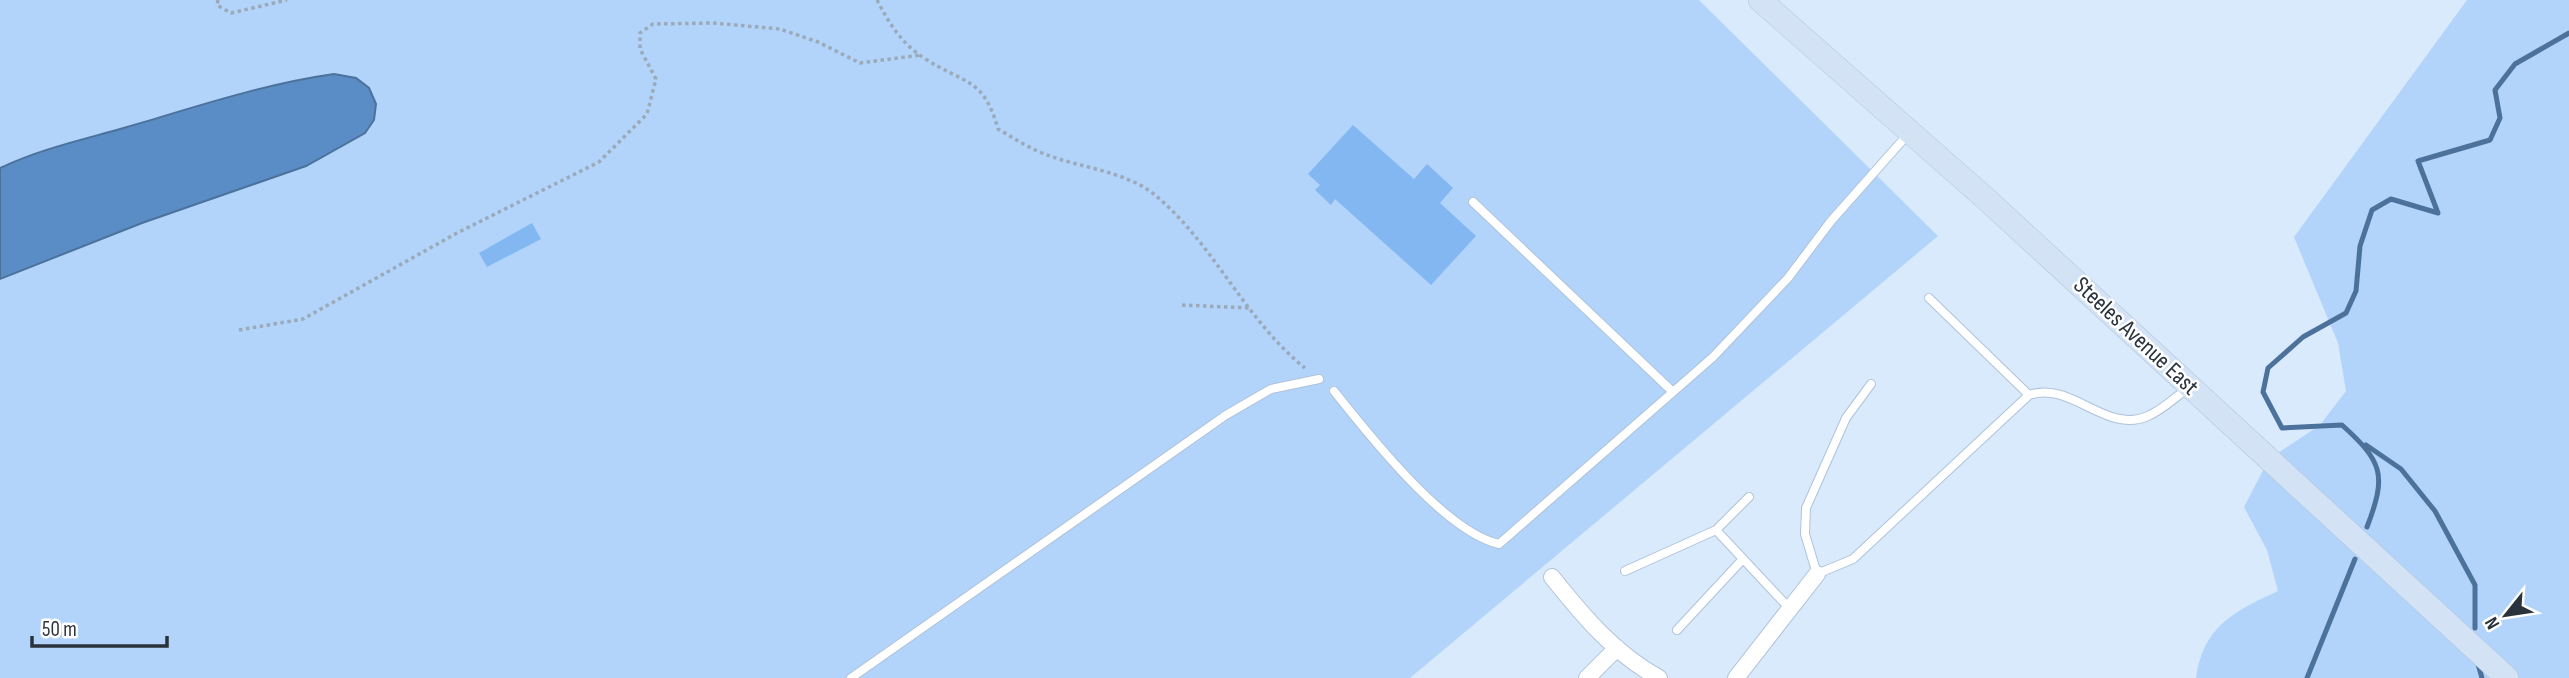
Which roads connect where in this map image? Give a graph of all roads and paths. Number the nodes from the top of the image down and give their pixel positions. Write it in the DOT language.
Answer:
graph roads {
  1 [pos="218,0"];
  2 [pos="286,0"];
  3 [pos="877,0"];
  4 [pos="1760,0"];
  5 [pos="921,55"];
  6 [pos="1909,133"];
  7 [pos="1473,202"];
  8 [pos="1928,298"];
  9 [pos="1182,305"];
  10 [pos="1250,308"];
  11 [pos="239,330"];
  12 [pos="1319,379"];
  13 [pos="1871,384"];
  14 [pos="2191,387"];
  15 [pos="1334,391"];
  16 [pos="1673,392"];
  17 [pos="2029,395"];
  18 [pos="1749,497"];
  19 [pos="1716,530"];
  20 [pos="1743,559"];
  21 [pos="1625,571"];
  22 [pos="1817,574"];
  23 [pos="1552,577"];
  24 [pos="1790,609"];
  25 [pos="1677,630"];
  26 [pos="1617,648"];
  27 [pos="851,678"];
  28 [pos="1587,678"];
  29 [pos="1659,678"];
  30 [pos="1736,678"];
  31 [pos="2507,678"];
  1 -- 2 [label="path"];
  3 -- 5 [label="path"];
  4 -- 6 [label="main road, Steeles Avenue East"];
  5 -- 10 [label="path"];
  5 -- 11 [label="path"];
  6 -- 14 [label="main road, Steeles Avenue East"];
  6 -- 16 [label="lane"];
  7 -- 16 [label="lane"];
  8 -- 17 [label="lane"];
  9 -- 10 [label="path"];
  10 -- 12 [label="path"];
  12 -- 27 [label="lane"];
  13 -- 22 [label="lane"];
  14 -- 17 [label="lane"];
  14 -- 31 [label="main road, Steeles Avenue East"];
  15 -- 16 [label="lane"];
  17 -- 22 [label="lane"];
  18 -- 19 [label="lane"];
  19 -- 20 [label="lane"];
  19 -- 21 [label="lane"];
  20 -- 24 [label="lane"];
  20 -- 25 [label="lane"];
  22 -- 24 [label="street"];
  23 -- 26 [label="street"];
  24 -- 30 [label="street"];
  26 -- 28 [label="street"];
  26 -- 29 [label="street"];
}
